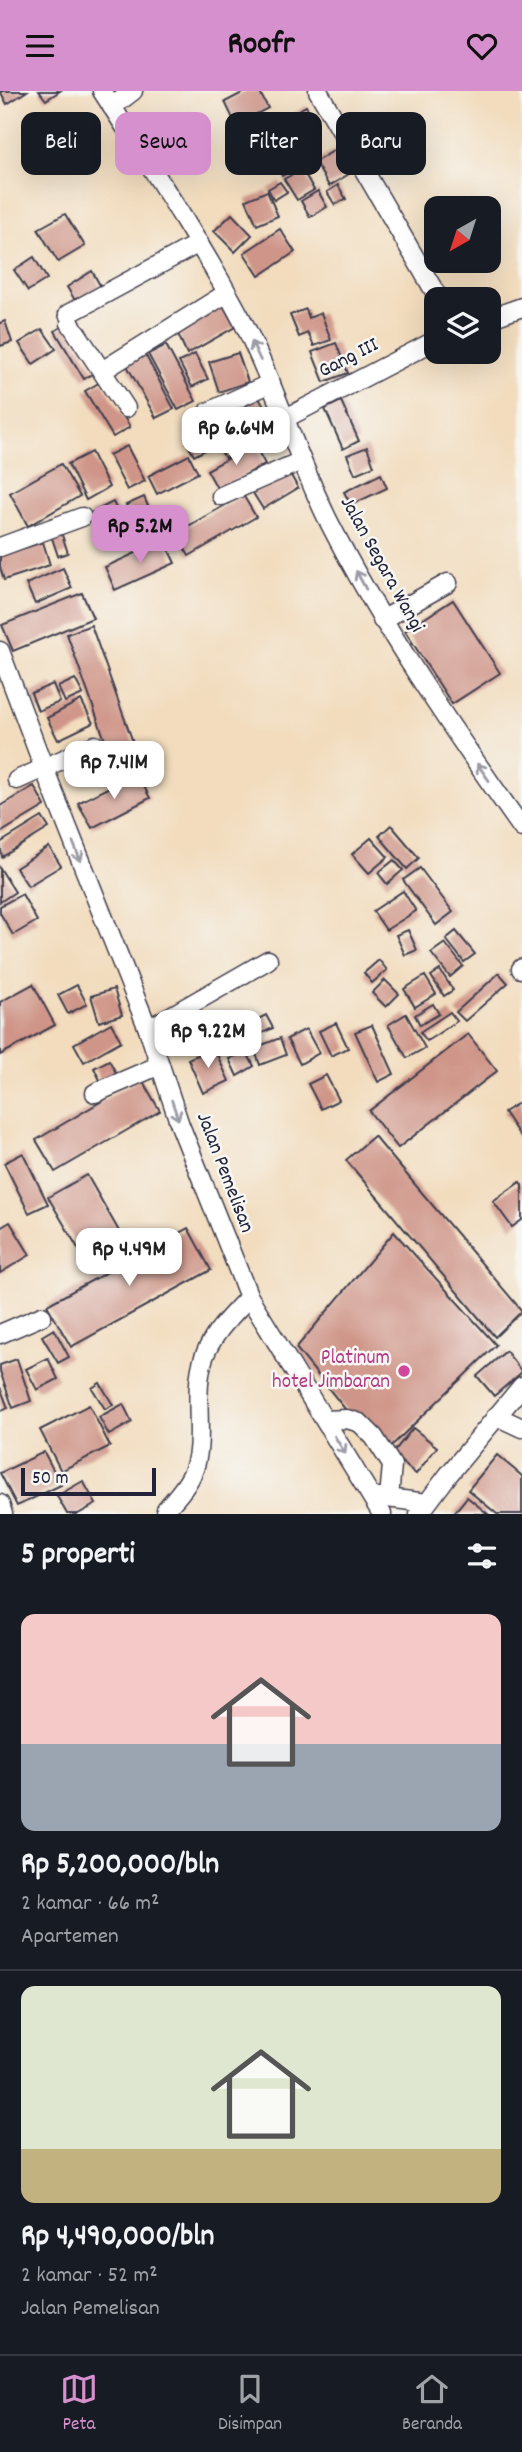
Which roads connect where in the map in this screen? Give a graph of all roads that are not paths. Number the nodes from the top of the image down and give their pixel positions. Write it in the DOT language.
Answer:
graph roads {
  1 [pos="102,91"];
  2 [pos="133,91"];
  3 [pos="318,91"];
  4 [pos="112,107"];
  5 [pos="199,243"];
  6 [pos="432,287"];
  7 [pos="226,293"];
  8 [pos="522,307"];
  9 [pos="501,314"];
  10 [pos="424,346"];
  11 [pos="102,370"];
  12 [pos="271,383"];
  13 [pos="126,408"];
  14 [pos="208,412"];
  15 [pos="284,419"];
  16 [pos="301,461"];
  17 [pos="221,496"];
  18 [pos="82,517"];
  19 [pos="0,547"];
  20 [pos="448,583"];
  21 [pos="382,620"];
  22 [pos="0,651"];
  23 [pos="96,745"];
  24 [pos="44,768"];
  25 [pos="16,781"];
  26 [pos="522,828"];
  27 [pos="268,960"];
  28 [pos="148,1029"];
  29 [pos="160,1065"];
  30 [pos="95,1093"];
  31 [pos="249,1297"];
  32 [pos="41,1315"];
  33 [pos="0,1334"];
  34 [pos="522,1386"];
  35 [pos="496,1416"];
  36 [pos="325,1420"];
  37 [pos="522,1428"];
  38 [pos="381,1503"];
  39 [pos="0,1504"];
  40 [pos="423,1508"];
  41 [pos="166,1509"];
  42 [pos="3,1514"];
  1 -- 4 [label="street, Jalan Segara Wangi"];
  2 -- 4 [label="street"];
  3 -- 6 [label="street"];
  4 -- 5 [label="street, Jalan Segara Wangi"];
  5 -- 7 [label="street, Jalan Segara Wangi"];
  5 -- 11 [label="street"];
  7 -- 11 [label="street"];
  12 -- 7 [label="street, Jalan Segara Wangi, one-way"];
  8 -- 9 [label="street"];
  10 -- 15 [label="street, Gang III"];
  11 -- 13 [label="street"];
  12 -- 14 [label="street"];
  12 -- 15 [label="street, Jalan Segara Wangi"];
  15 -- 16 [label="street, Jalan Segara Wangi"];
  16 -- 17 [label="street"];
  21 -- 16 [label="street, Jalan Segara Wangi, one-way"];
  18 -- 19 [label="street"];
  20 -- 21 [label="street"];
  26 -- 21 [label="street, Jalan Segara Wangi, one-way"];
  22 -- 24 [label="street, Jalan Pemelisan"];
  23 -- 24 [label="street"];
  24 -- 25 [label="street"];
  24 -- 28 [label="street, Jalan Pemelisan, one-way"];
  27 -- 28 [label="street"];
  28 -- 29 [label="street, Jalan Pemelisan"];
  29 -- 30 [label="street"];
  29 -- 31 [label="street, Jalan Pemelisan, one-way"];
  31 -- 36 [label="street, Jalan Pemelisan"];
  31 -- 41 [label="street"];
  32 -- 33 [label="street"];
  34 -- 35 [label="street"];
  35 -- 37 [label="street"];
  35 -- 40 [label="street"];
  36 -- 38 [label="street, Jalan Pemelisan, one-way"];
  36 -- 38 [label="street"];
  38 -- 40 [label="street"];
  39 -- 42 [label="street"];
}
